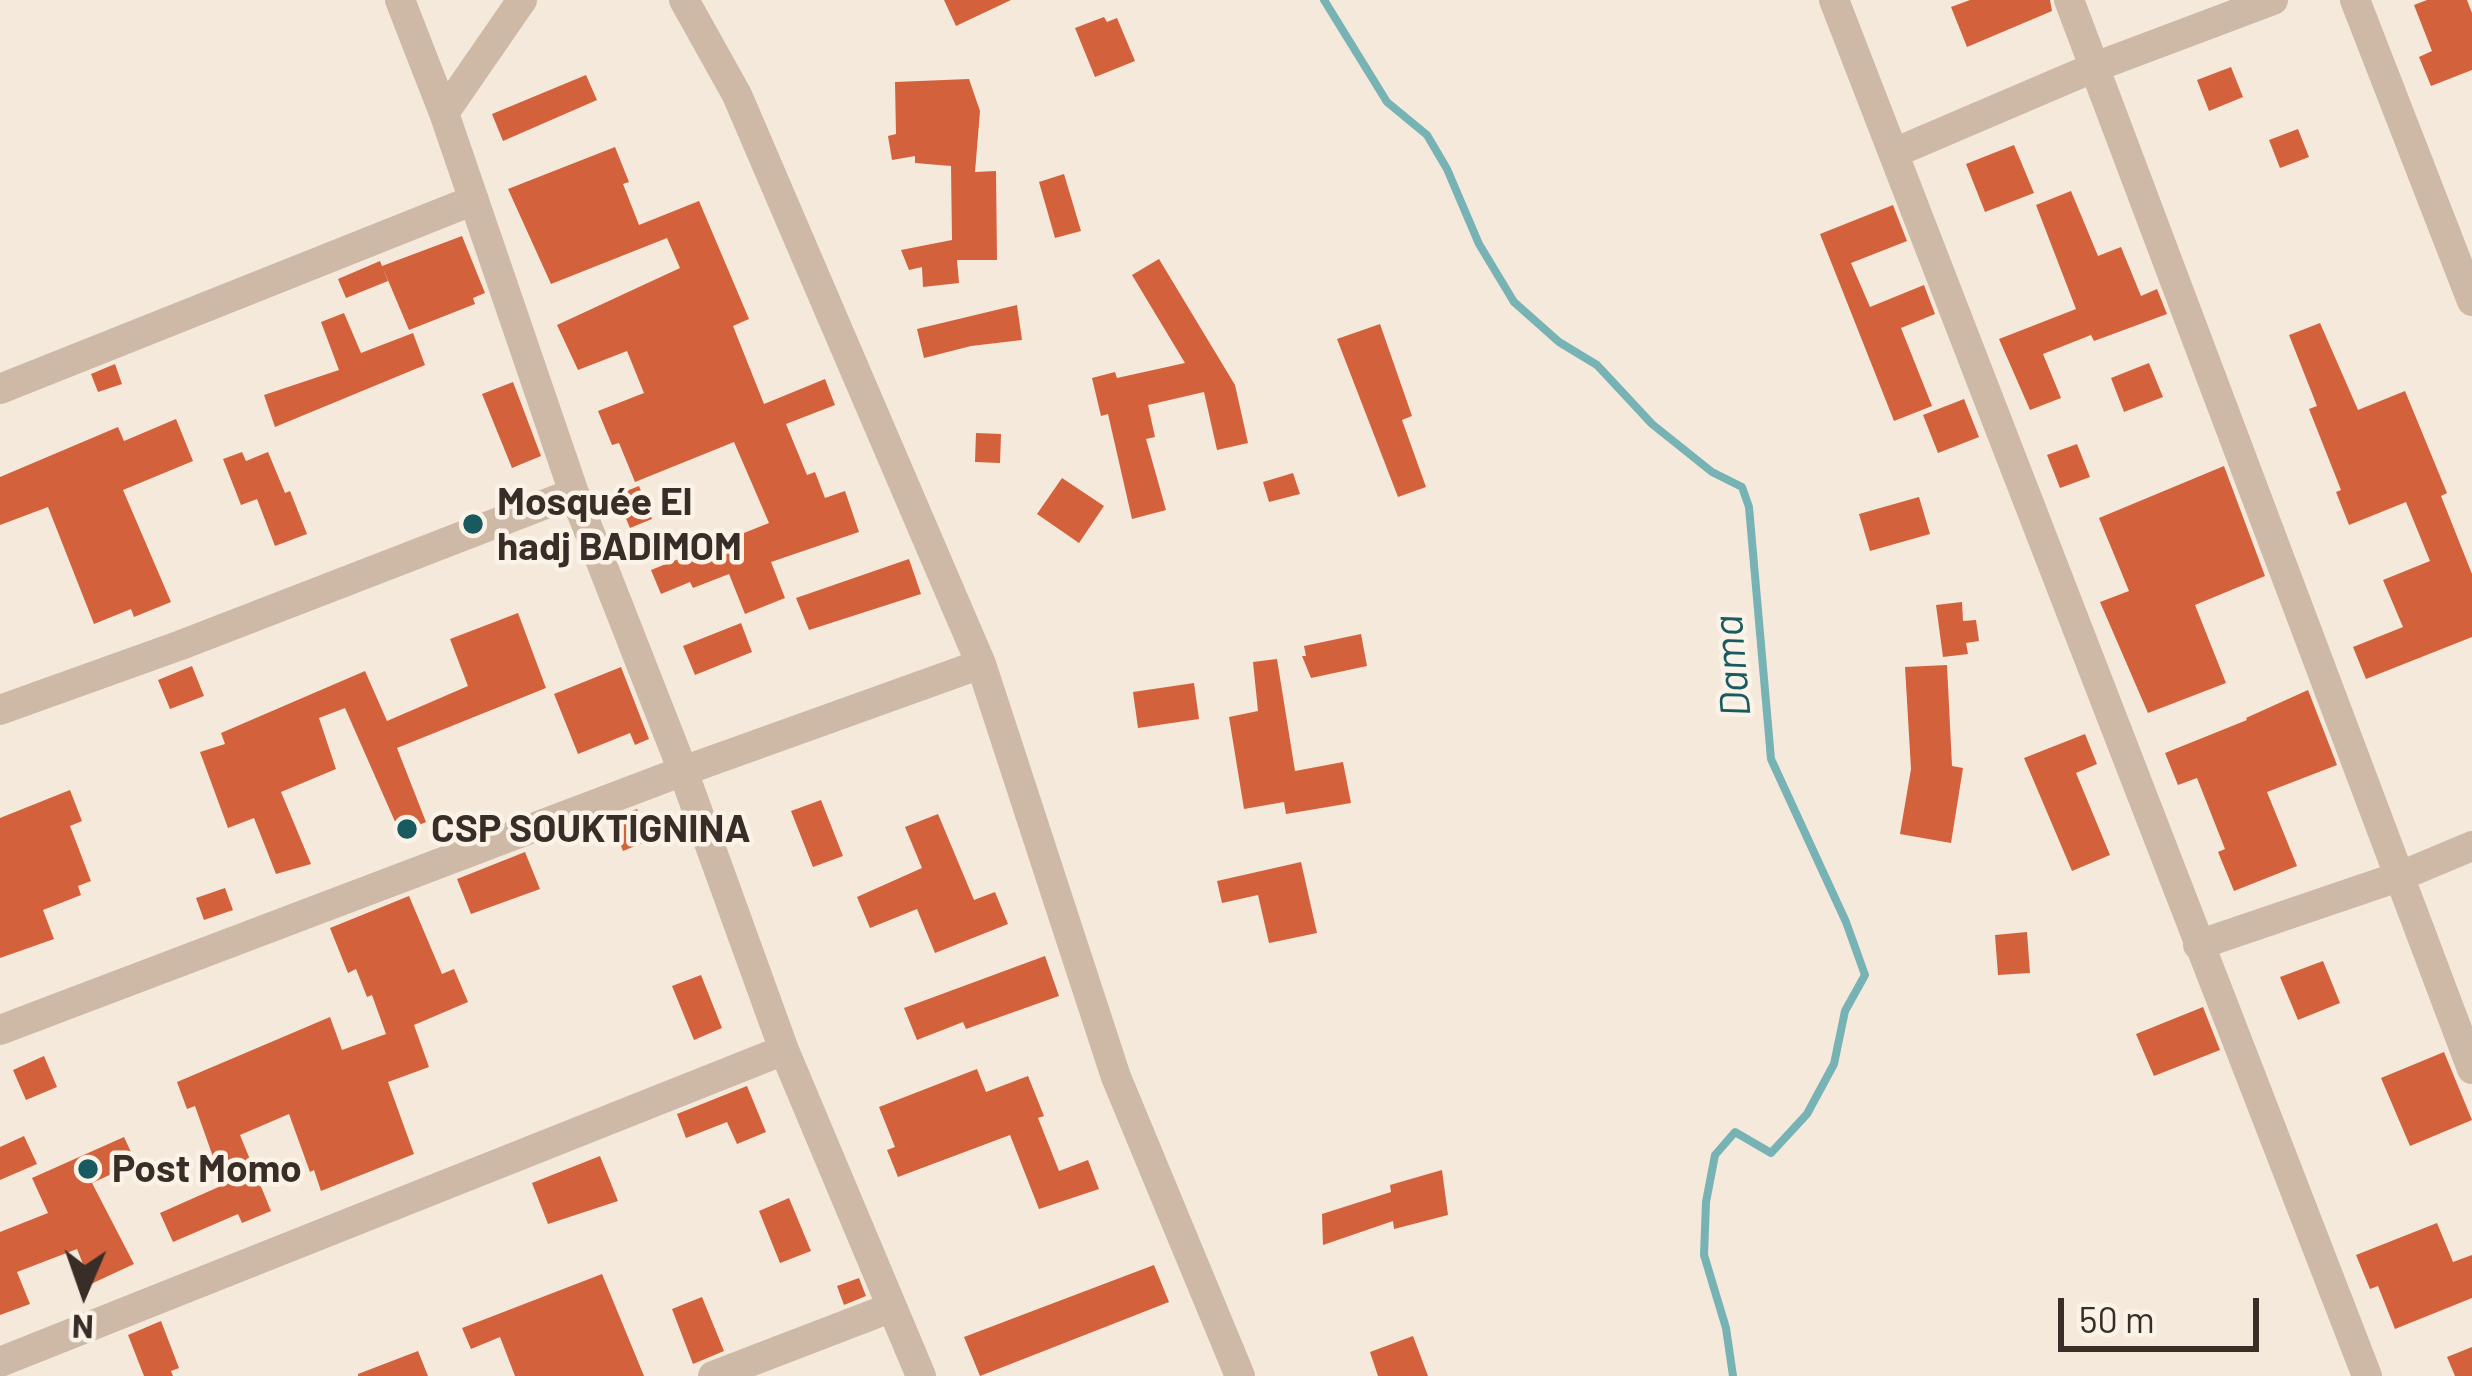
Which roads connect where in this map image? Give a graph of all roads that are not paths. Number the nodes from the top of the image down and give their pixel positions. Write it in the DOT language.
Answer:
graph roads {
  1 [pos="400,0"];
  2 [pos="522,0"];
  3 [pos="684,0"];
  4 [pos="1834,0"];
  5 [pos="2069,0"];
  6 [pos="2273,0"];
  7 [pos="2355,0"];
  8 [pos="2095,67"];
  9 [pos="444,113"];
  10 [pos="1894,153"];
  11 [pos="474,200"];
  12 [pos="2472,301"];
  13 [pos="0,388"];
  14 [pos="574,493"];
  15 [pos="982,664"];
  16 [pos="0,710"];
  17 [pos="683,771"];
  18 [pos="2472,846"];
  19 [pos="2398,877"];
  20 [pos="2198,945"];
  21 [pos="0,1030"];
  22 [pos="784,1050"];
  23 [pos="2472,1069"];
  24 [pos="890,1308"];
  25 [pos="0,1362"];
  26 [pos="713,1376"];
  27 [pos="921,1376"];
  28 [pos="1240,1376"];
  29 [pos="2367,1376"];
  1 -- 9 [label="street"];
  2 -- 9 [label="street"];
  3 -- 15 [label="street"];
  4 -- 10 [label="street"];
  5 -- 8 [label="street"];
  6 -- 8 [label="street"];
  7 -- 12 [label="street"];
  8 -- 10 [label="street"];
  8 -- 19 [label="street"];
  9 -- 11 [label="street"];
  10 -- 20 [label="street"];
  11 -- 13 [label="street"];
  11 -- 14 [label="street"];
  14 -- 16 [label="street"];
  14 -- 17 [label="street"];
  15 -- 17 [label="street"];
  15 -- 28 [label="street"];
  17 -- 21 [label="street"];
  17 -- 22 [label="street"];
  18 -- 19 [label="street"];
  19 -- 20 [label="street"];
  19 -- 23 [label="street"];
  20 -- 29 [label="street"];
  22 -- 24 [label="street"];
  22 -- 25 [label="street"];
  24 -- 26 [label="street"];
  24 -- 27 [label="street"];
}
